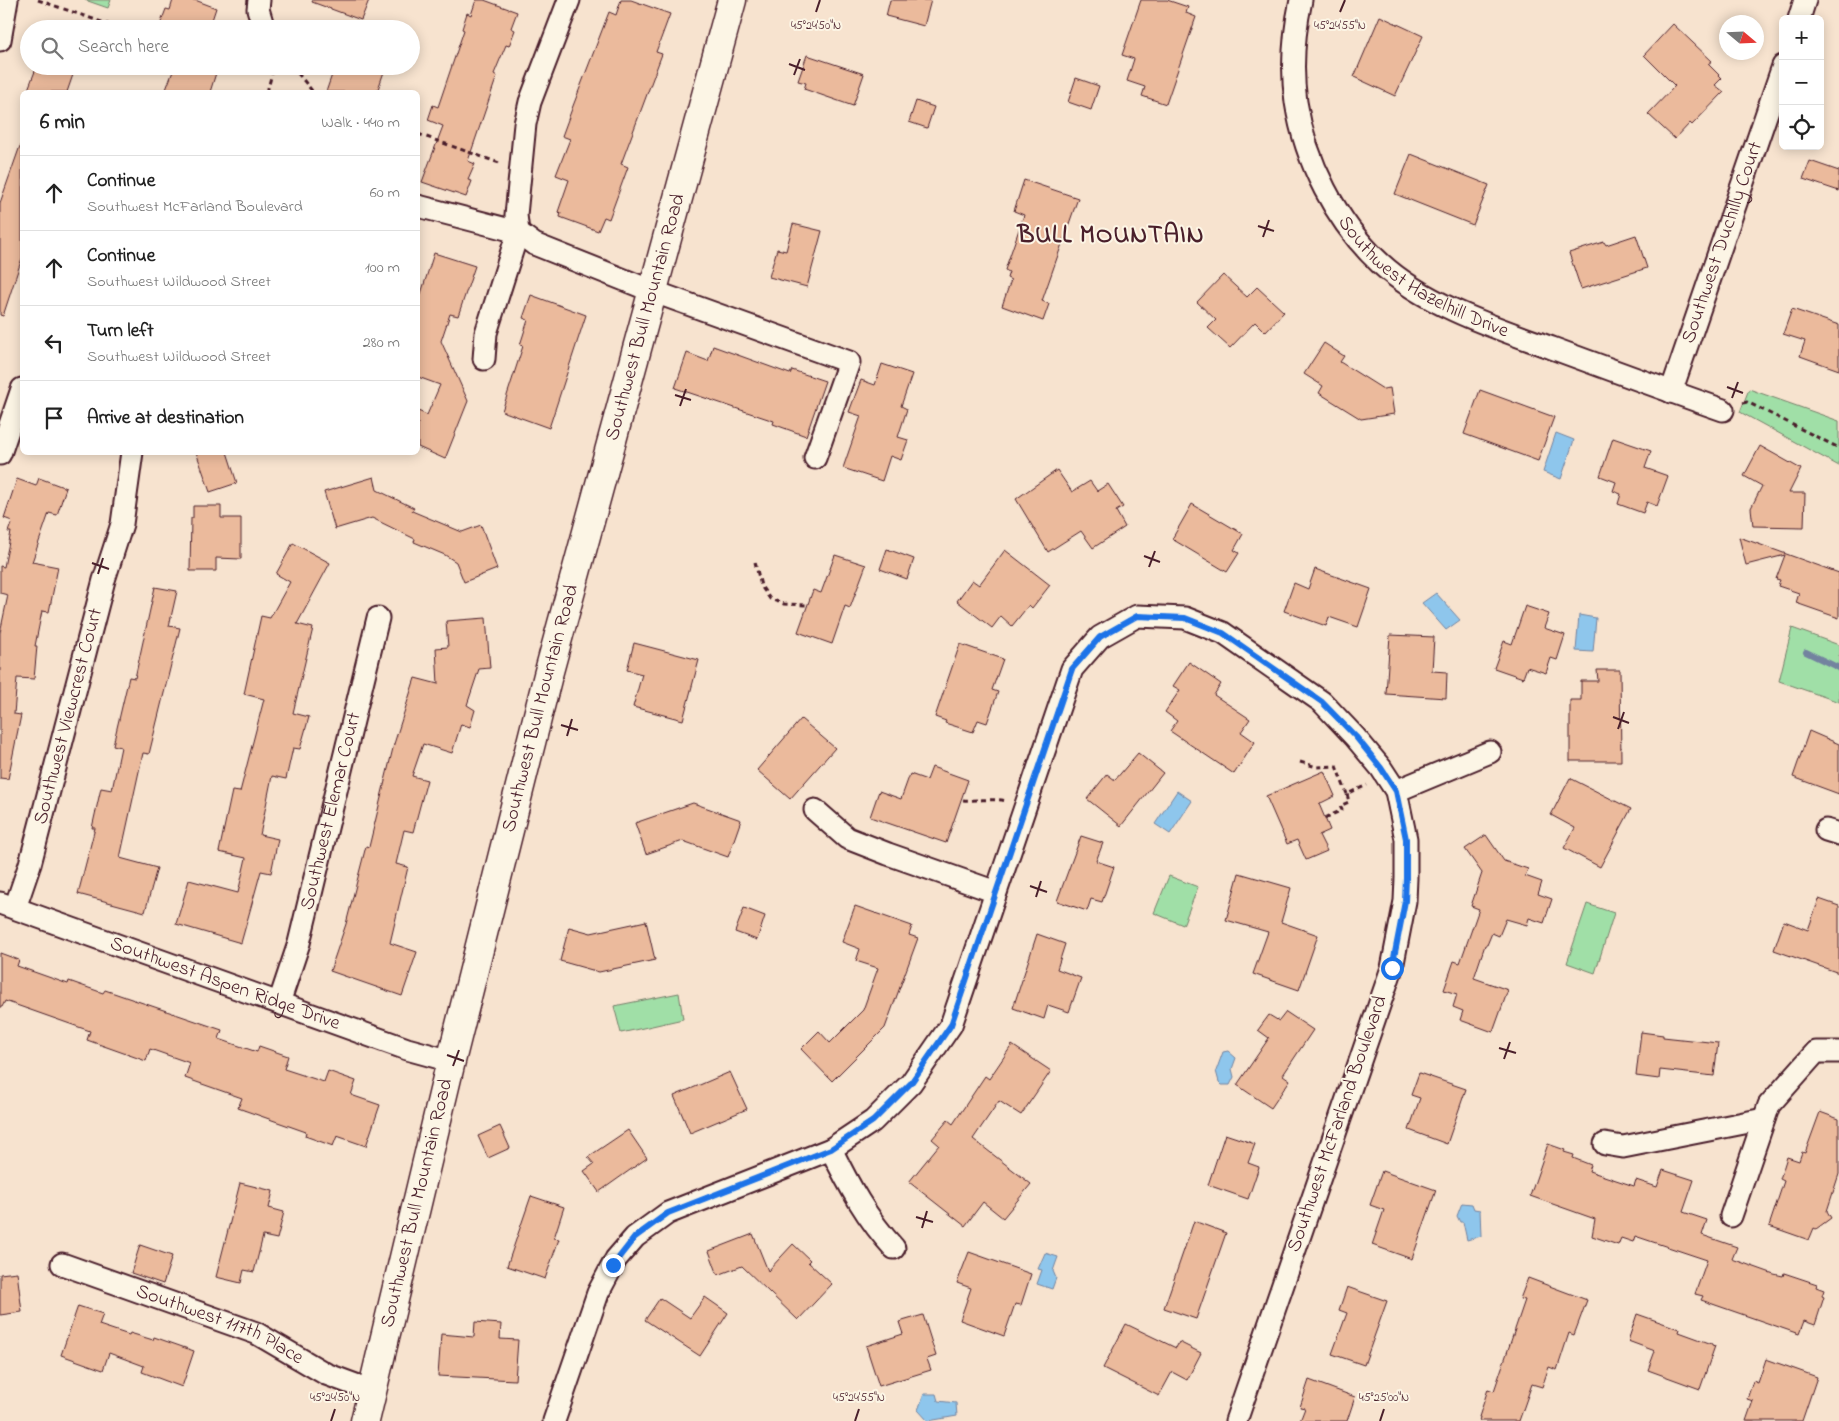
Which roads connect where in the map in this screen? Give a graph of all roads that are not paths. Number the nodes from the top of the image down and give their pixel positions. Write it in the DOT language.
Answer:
graph roads {
  1 [pos="6,0"];
  2 [pos="259,0"];
  3 [pos="569,0"];
  4 [pos="732,0"];
  5 [pos="1301,0"];
  6 [pos="1805,0"];
  7 [pos="1800,15"];
  8 [pos="261,20"];
  9 [pos="0,40"];
  10 [pos="1779,78"];
  11 [pos="420,207"];
  12 [pos="518,232"];
  13 [pos="652,291"];
  14 [pos="484,359"];
  15 [pos="1671,392"];
  16 [pos="20,395"];
  17 [pos="1723,410"];
  18 [pos="0,454"];
  19 [pos="132,455"];
  20 [pos="815,458"];
  21 [pos="378,618"];
  22 [pos="1490,752"];
  23 [pos="1396,791"];
  24 [pos="815,810"];
  25 [pos="996,892"];
  26 [pos="8,906"];
  27 [pos="278,1003"];
  28 [pos="1839,1052"];
  29 [pos="451,1061"];
  30 [pos="1764,1119"];
  31 [pos="1605,1144"];
  32 [pos="831,1149"];
  33 [pos="1731,1216"];
  34 [pos="894,1248"];
  35 [pos="62,1264"];
  36 [pos="372,1391"];
  37 [pos="365,1421"];
  38 [pos="554,1421"];
  39 [pos="1236,1421"];
  1 -- 9 [label="street"];
  2 -- 8 [label="street"];
  3 -- 12 [label="street"];
  4 -- 13 [label="main road, Southwest Bull Mountain Road"];
  5 -- 15 [label="street, Southwest Hazelhill Drive"];
  6 -- 7 [label="street"];
  10 -- 15 [label="street, Southwest Duchilly Court"];
  11 -- 12 [label="street"];
  12 -- 13 [label="street"];
  12 -- 14 [label="street"];
  13 -- 20 [label="street"];
  13 -- 29 [label="main road, Southwest Bull Mountain Road"];
  15 -- 17 [label="street, Southwest Hazelhill Drive"];
  16 -- 18 [label="street"];
  19 -- 26 [label="street, Southwest Viewcrest Court"];
  21 -- 27 [label="street, Southwest Elemar Court"];
  22 -- 23 [label="street"];
  23 -- 25 [label="street"];
  23 -- 39 [label="street, Southwest McFarland Boulevard"];
  24 -- 25 [label="street"];
  25 -- 32 [label="street"];
  26 -- 27 [label="street, Southwest Aspen Ridge Drive"];
  27 -- 29 [label="street, Southwest Aspen Ridge Drive"];
  28 -- 30 [label="street"];
  29 -- 36 [label="main road, Southwest Bull Mountain Road"];
  30 -- 31 [label="street"];
  30 -- 33 [label="street"];
  32 -- 34 [label="street"];
  32 -- 38 [label="street"];
  35 -- 36 [label="street, Southwest 117th Place"];
  36 -- 37 [label="main road, Southwest Bull Mountain Road"];
}
